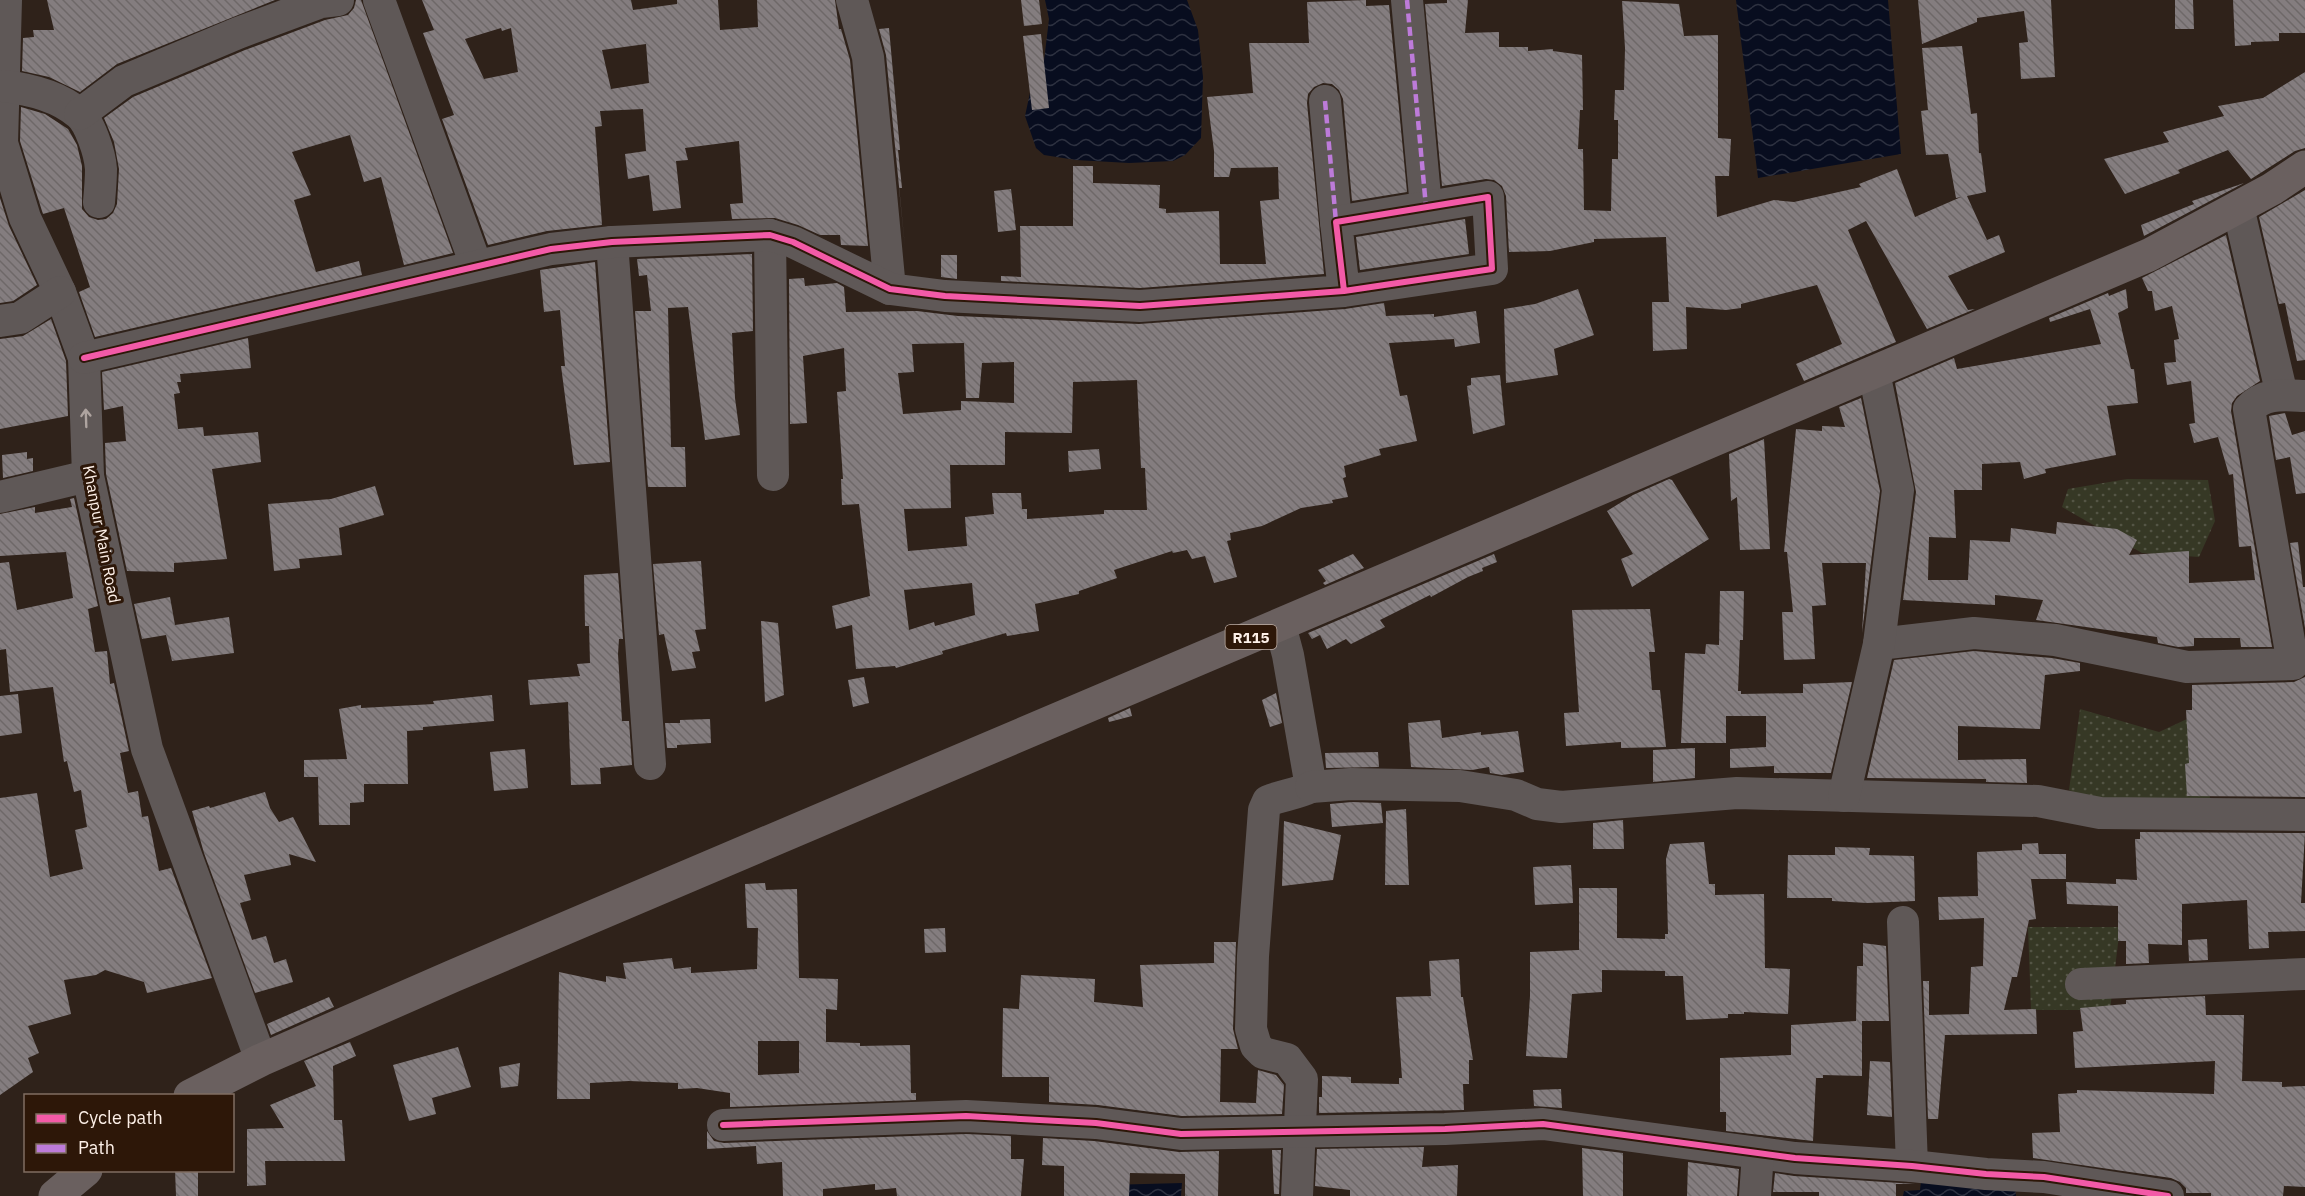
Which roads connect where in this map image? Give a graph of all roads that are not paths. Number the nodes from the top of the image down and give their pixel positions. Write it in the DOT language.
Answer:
graph roads {
  1 [pos="6,0"];
  2 [pos="338,0"];
  3 [pos="379,0"];
  4 [pos="852,0"];
  5 [pos="1407,0"];
  6 [pos="3,86"];
  7 [pos="1325,100"];
  8 [pos="80,114"];
  9 [pos="1,144"];
  10 [pos="2305,167"];
  11 [pos="99,202"];
  12 [pos="1426,207"];
  13 [pos="2238,207"];
  14 [pos="12,220"];
  15 [pos="1336,222"];
  16 [pos="770,236"];
  17 [pos="612,242"];
  18 [pos="476,265"];
  19 [pos="890,289"];
  20 [pos="1344,291"];
  21 [pos="60,292"];
  22 [pos="0,321"];
  23 [pos="84,358"];
  24 [pos="1874,372"];
  25 [pos="2294,395"];
  26 [pos="773,475"];
  27 [pos="88,476"];
  28 [pos="0,497"];
  29 [pos="1280,625"];
  30 [pos="1879,644"];
  31 [pos="2299,664"];
  32 [pos="650,764"];
  33 [pos="1311,787"];
  34 [pos="1844,796"];
  35 [pos="2305,814"];
  36 [pos="1903,922"];
  37 [pos="2305,974"];
  38 [pos="2081,984"];
  39 [pos="261,1060"];
  40 [pos="192,1094"];
  41 [pos="723,1125"];
  42 [pos="1299,1130"];
  43 [pos="1758,1153"];
  44 [pos="1912,1166"];
  45 [pos="84,1172"];
  46 [pos="56,1196"];
  47 [pos="1297,1196"];
  48 [pos="1755,1196"];
  49 [pos="2168,1196"];
  1 -- 6 [label="street, Khanpur Main Road"];
  2 -- 8 [label="street"];
  3 -- 18 [label="street"];
  4 -- 19 [label="street"];
  5 -- 12 [label="street"];
  6 -- 8 [label="street"];
  6 -- 9 [label="street, Khanpur Main Road"];
  7 -- 15 [label="street"];
  8 -- 11 [label="street"];
  9 -- 14 [label="street, Khanpur Main Road"];
  10 -- 13 [label="main road, R115"];
  12 -- 15 [label="street"];
  12 -- 20 [label="street"];
  13 -- 24 [label="main road, R115"];
  13 -- 25 [label="street"];
  14 -- 21 [label="street, Khanpur Main Road"];
  15 -- 20 [label="street"];
  16 -- 17 [label="street"];
  16 -- 19 [label="street"];
  16 -- 26 [label="street"];
  17 -- 18 [label="street"];
  17 -- 32 [label="street"];
  18 -- 23 [label="street"];
  19 -- 20 [label="street"];
  21 -- 22 [label="street"];
  21 -- 23 [label="street, Khanpur Main Road"];
  27 -- 23 [label="street, Khanpur Main Road, one-way"];
  24 -- 29 [label="main road, R115"];
  24 -- 30 [label="street"];
  25 -- 31 [label="street"];
  27 -- 28 [label="street"];
  27 -- 39 [label="street, Khanpur Main Road"];
  29 -- 33 [label="street"];
  29 -- 39 [label="main road, R115"];
  30 -- 31 [label="street"];
  30 -- 34 [label="street"];
  33 -- 34 [label="street"];
  33 -- 42 [label="street"];
  34 -- 35 [label="street"];
  36 -- 44 [label="street"];
  37 -- 38 [label="street"];
  39 -- 40 [label="main road, R115"];
  41 -- 42 [label="street"];
  42 -- 43 [label="street"];
  42 -- 47 [label="street"];
  43 -- 44 [label="street"];
  43 -- 48 [label="street"];
  44 -- 49 [label="street"];
  45 -- 46 [label="main road"];
}
